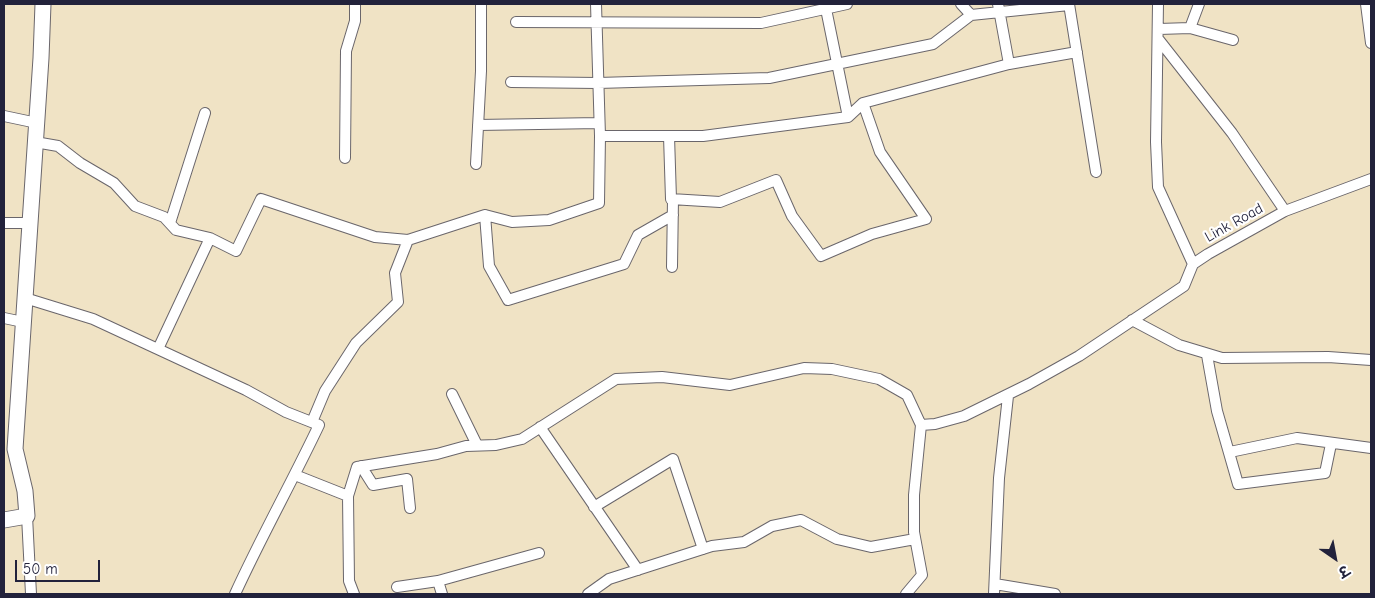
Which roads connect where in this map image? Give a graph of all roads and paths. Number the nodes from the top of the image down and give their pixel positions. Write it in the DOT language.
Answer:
graph roads {
  1 [pos="42,4"];
  2 [pos="355,4"];
  3 [pos="481,4"];
  4 [pos="596,4"];
  5 [pos="847,4"];
  6 [pos="961,4"];
  7 [pos="1069,4"];
  8 [pos="1158,4"];
  9 [pos="1199,4"];
  10 [pos="1366,4"];
  11 [pos="826,6"];
  12 [pos="999,8"];
  13 [pos="971,16"];
  14 [pos="516,22"];
  15 [pos="596,22"];
  16 [pos="1190,28"];
  17 [pos="1159,35"];
  18 [pos="1233,40"];
  19 [pos="1371,43"];
  20 [pos="1077,52"];
  21 [pos="837,62"];
  22 [pos="1009,64"];
  23 [pos="511,82"];
  24 [pos="598,83"];
  25 [pos="863,103"];
  26 [pos="205,113"];
  27 [pos="4,116"];
  28 [pos="848,117"];
  29 [pos="37,123"];
  30 [pos="599,123"];
  31 [pos="478,125"];
  32 [pos="600,136"];
  33 [pos="669,136"];
  34 [pos="35,142"];
  35 [pos="345,158"];
  36 [pos="476,164"];
  37 [pos="1096,172"];
  38 [pos="1371,178"];
  39 [pos="673,199"];
  40 [pos="1285,211"];
  41 [pos="485,215"];
  42 [pos="673,216"];
  43 [pos="4,223"];
  44 [pos="30,223"];
  45 [pos="170,223"];
  46 [pos="210,238"];
  47 [pos="408,240"];
  48 [pos="1193,264"];
  49 [pos="672,267"];
  50 [pos="25,298"];
  51 [pos="4,318"];
  52 [pos="1132,320"];
  53 [pos="24,322"];
  54 [pos="158,349"];
  55 [pos="1207,355"];
  56 [pos="1371,360"];
  57 [pos="452,394"];
  58 [pos="1008,396"];
  59 [pos="312,422"];
  60 [pos="921,425"];
  61 [pos="540,427"];
  62 [pos="1331,444"];
  63 [pos="477,445"];
  64 [pos="1371,448"];
  65 [pos="1230,452"];
  66 [pos="361,466"];
  67 [pos="295,475"];
  68 [pos="348,496"];
  69 [pos="594,507"];
  70 [pos="410,508"];
  71 [pos="27,516"];
  72 [pos="4,520"];
  73 [pos="915,539"];
  74 [pos="703,548"];
  75 [pos="539,553"];
  76 [pos="638,570"];
  77 [pos="438,581"];
  78 [pos="397,588"];
  79 [pos="994,589"];
  80 [pos="31,594"];
  81 [pos="235,594"];
  82 [pos="354,594"];
  83 [pos="442,594"];
  84 [pos="588,594"];
  85 [pos="906,594"];
  86 [pos="1055,594"];
  1 -- 29 [label="street"];
  2 -- 35 [label="street"];
  3 -- 31 [label="street"];
  4 -- 15 [label="street"];
  5 -- 11 [label="street"];
  6 -- 13 [label="street"];
  7 -- 12 [label="street"];
  7 -- 20 [label="street"];
  8 -- 17 [label="street"];
  9 -- 16 [label="street"];
  10 -- 19 [label="street"];
  11 -- 15 [label="street"];
  11 -- 21 [label="street"];
  12 -- 13 [label="street"];
  12 -- 22 [label="street"];
  13 -- 21 [label="street"];
  14 -- 15 [label="street"];
  15 -- 24 [label="street"];
  16 -- 17 [label="street"];
  16 -- 18 [label="street"];
  17 -- 40 [label="street"];
  17 -- 48 [label="street"];
  20 -- 22 [label="street"];
  20 -- 37 [label="street"];
  21 -- 24 [label="street"];
  21 -- 28 [label="street"];
  22 -- 25 [label="street"];
  23 -- 24 [label="street"];
  24 -- 30 [label="street"];
  25 -- 28 [label="street"];
  25 -- 39 [label="street"];
  26 -- 45 [label="street"];
  27 -- 29 [label="street"];
  28 -- 33 [label="street"];
  29 -- 34 [label="street"];
  30 -- 31 [label="street"];
  30 -- 32 [label="street"];
  31 -- 36 [label="street"];
  32 -- 33 [label="street"];
  32 -- 41 [label="street"];
  33 -- 39 [label="street"];
  34 -- 44 [label="street"];
  34 -- 45 [label="street"];
  38 -- 40 [label="street, Link Road"];
  39 -- 42 [label="street"];
  40 -- 48 [label="street, Link Road"];
  41 -- 42 [label="street"];
  41 -- 47 [label="street"];
  42 -- 49 [label="street"];
  43 -- 44 [label="street"];
  44 -- 50 [label="street"];
  45 -- 46 [label="street"];
  46 -- 47 [label="street"];
  46 -- 54 [label="street"];
  47 -- 59 [label="street"];
  48 -- 52 [label="street"];
  50 -- 53 [label="street"];
  50 -- 54 [label="street"];
  51 -- 53 [label="street"];
  52 -- 55 [label="street"];
  52 -- 58 [label="street"];
  53 -- 71 [label="street"];
  54 -- 59 [label="street"];
  55 -- 56 [label="street"];
  55 -- 65 [label="street"];
  57 -- 63 [label="street"];
  58 -- 60 [label="street"];
  58 -- 79 [label="street"];
  59 -- 67 [label="street"];
  60 -- 61 [label="street"];
  60 -- 73 [label="street"];
  61 -- 63 [label="street"];
  61 -- 69 [label="street"];
  62 -- 64 [label="street"];
  62 -- 65 [label="street"];
  62 -- 65 [label="street"];
  63 -- 66 [label="street"];
  66 -- 68 [label="street"];
  66 -- 70 [label="street"];
  67 -- 68 [label="street"];
  67 -- 81 [label="street"];
  68 -- 82 [label="street"];
  69 -- 74 [label="street"];
  69 -- 76 [label="street"];
  71 -- 72 [label="street"];
  71 -- 80 [label="street"];
  73 -- 74 [label="street"];
  73 -- 85 [label="street"];
  74 -- 76 [label="street"];
  75 -- 77 [label="street"];
  76 -- 84 [label="street"];
  77 -- 78 [label="street"];
  77 -- 83 [label="street"];
  79 -- 86 [label="street"];
}
